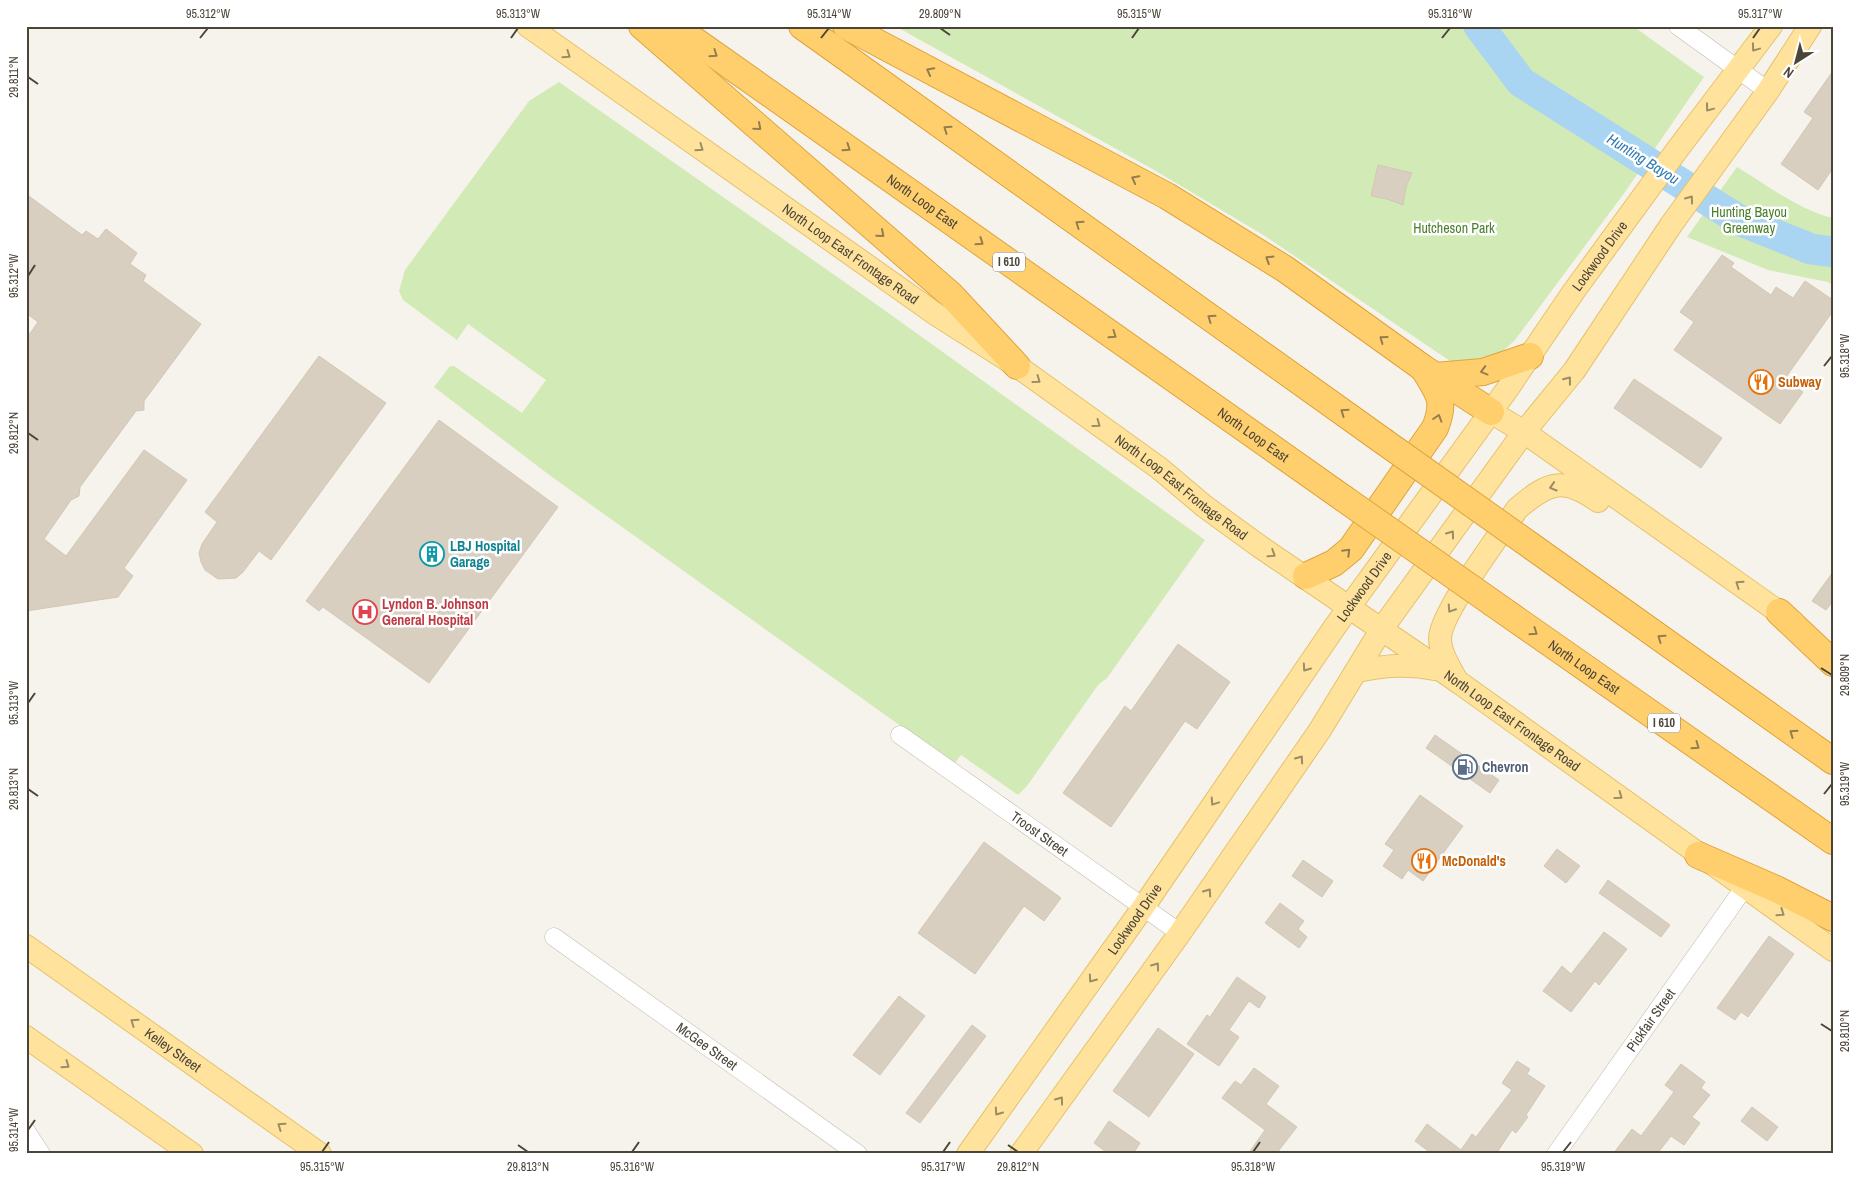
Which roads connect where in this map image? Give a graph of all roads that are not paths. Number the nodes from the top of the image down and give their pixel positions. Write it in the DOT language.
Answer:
graph roads {
  1 [pos="528,26"];
  2 [pos="642,26"];
  3 [pos="674,26"];
  4 [pos="802,26"];
  5 [pos="846,26"];
  6 [pos="1678,26"];
  7 [pos="1771,26"];
  8 [pos="1810,26"];
  9 [pos="1738,70"];
  10 [pos="1768,91"];
  11 [pos="1530,356"];
  12 [pos="1016,366"];
  13 [pos="1429,372"];
  14 [pos="1491,412"];
  15 [pos="1524,432"];
  16 [pos="1659,528"];
  17 [pos="1306,576"];
  18 [pos="1349,607"];
  19 [pos="1779,612"];
  20 [pos="1381,630"];
  21 [pos="1833,650"];
  22 [pos="1833,664"];
  23 [pos="1356,671"];
  24 [pos="1449,675"];
  25 [pos="900,734"];
  26 [pos="1833,761"];
  27 [pos="1833,841"];
  28 [pos="1698,855"];
  29 [pos="1744,888"];
  30 [pos="1144,906"];
  31 [pos="1833,918"];
  32 [pos="1180,933"];
  33 [pos="554,937"];
  34 [pos="1833,950"];
  35 [pos="28,952"];
  36 [pos="26,1037"];
  37 [pos="26,1131"];
  38 [pos="41,1154"];
  39 [pos="192,1154"];
  40 [pos="320,1154"];
  41 [pos="858,1154"];
  42 [pos="968,1154"];
  43 [pos="1021,1154"];
  44 [pos="1556,1154"];
  1 -- 12 [label="main road, North Loop East Frontage Road, one-way"];
  2 -- 12 [label="highway, one-way"];
  3 -- 27 [label="highway, North Loop East / I 610, one-way, bridge"];
  26 -- 4 [label="highway, one-way, bridge"];
  13 -- 5 [label="highway, one-way"];
  6 -- 9 [label="street"];
  7 -- 9 [label="main road, Lockwood Drive, one-way"];
  8 -- 10 [label="main road"];
  9 -- 10 [label="street"];
  9 -- 11 [label="main road, Lockwood Drive, one-way"];
  15 -- 10 [label="main road, one-way"];
  11 -- 13 [label="highway, one-way"];
  11 -- 14 [label="main road, Lockwood Drive"];
  12 -- 17 [label="main road, North Loop East Frontage Road, one-way"];
  13 -- 14 [label="highway"];
  17 -- 13 [label="highway, one-way"];
  14 -- 15 [label="main road"];
  14 -- 18 [label="main road, Lockwood Drive"];
  15 -- 16 [label="main road"];
  20 -- 15 [label="main road, one-way"];
  19 -- 16 [label="main road, one-way"];
  16 -- 24 [label="main road, one-way"];
  17 -- 18 [label="main road, North Loop East Frontage Road"];
  18 -- 20 [label="main road, North Loop East Frontage Road"];
  18 -- 30 [label="main road, Lockwood Drive, one-way"];
  19 -- 21 [label="main road"];
  19 -- 22 [label="highway"];
  20 -- 23 [label="main road"];
  20 -- 24 [label="main road, North Loop East Frontage Road"];
  23 -- 24 [label="main road"];
  32 -- 23 [label="main road, one-way"];
  24 -- 28 [label="main road, North Loop East Frontage Road, one-way"];
  25 -- 30 [label="street, Troost Street"];
  28 -- 29 [label="main road, North Loop East Frontage Road"];
  28 -- 31 [label="highway"];
  29 -- 34 [label="main road, North Loop East Frontage Road, one-way"];
  29 -- 44 [label="street, Pickfair Street"];
  30 -- 32 [label="street, Troost Street"];
  30 -- 42 [label="main road, Lockwood Drive, one-way"];
  43 -- 32 [label="main road, one-way"];
  33 -- 41 [label="street, McGee Street"];
  40 -- 35 [label="main road, Kelley Street, one-way"];
  36 -- 39 [label="main road, one-way"];
  37 -- 38 [label="street"];
}
